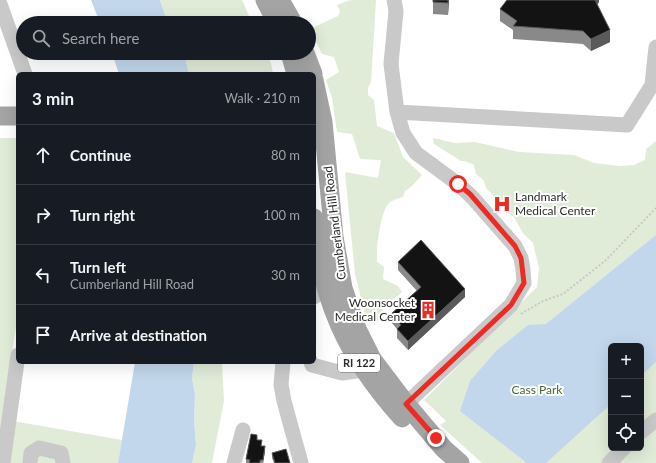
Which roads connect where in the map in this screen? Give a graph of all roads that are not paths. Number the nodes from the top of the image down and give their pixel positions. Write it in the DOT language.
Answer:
graph roads {
  1 [pos="265,0"];
  2 [pos="280,0"];
  3 [pos="394,0"];
  4 [pos="0,6"];
  5 [pos="273,16"];
  6 [pos="289,16"];
  7 [pos="656,47"];
  8 [pos="16,50"];
  9 [pos="20,60"];
  10 [pos="292,60"];
  11 [pos="308,60"];
  12 [pos="24,72"];
  13 [pos="295,72"];
  14 [pos="312,72"];
  15 [pos="316,99"];
  16 [pos="397,112"];
  17 [pos="0,116"];
  18 [pos="16,116"];
  19 [pos="320,138"];
  20 [pos="316,229"];
  21 [pos="327,291"];
  22 [pos="17,364"];
  23 [pos="283,364"];
  24 [pos="312,364"];
  25 [pos="363,370"];
  26 [pos="406,404"];
  27 [pos="656,420"];
  28 [pos="243,430"];
  29 [pos="644,430"];
  30 [pos="444,449"];
  31 [pos="621,451"];
  32 [pos="3,463"];
  33 [pos="30,463"];
  34 [pos="63,463"];
  35 [pos="234,463"];
  36 [pos="301,463"];
  37 [pos="460,463"];
  38 [pos="609,463"];
  1 -- 5 [label="main road"];
  2 -- 6 [label="main road"];
  3 -- 16 [label="street"];
  4 -- 8 [label="street"];
  7 -- 16 [label="street"];
  9 -- 12 [label="street"];
  10 -- 13 [label="main road"];
  11 -- 14 [label="main road"];
  15 -- 19 [label="main road, Cumberland Hill Road"];
  16 -- 26 [label="street"];
  17 -- 18 [label="main road"];
  19 -- 21 [label="main road, Cumberland Hill Road / RI 122"];
  20 -- 21 [label="main road, Cumberland Hill Road / RI 122"];
  21 -- 25 [label="main road, Cumberland Hill Road / RI 122"];
  21 -- 26 [label="main road, Cumberland Hill Road / RI 122"];
  22 -- 32 [label="street"];
  23 -- 36 [label="street"];
  24 -- 25 [label="street"];
  25 -- 30 [label="main road, Cumberland Hill Road / RI 122"];
  26 -- 30 [label="main road, Cumberland Hill Road / RI 122"];
  27 -- 29 [label="street"];
  28 -- 35 [label="street"];
  30 -- 37 [label="main road, Cumberland Hill Road / RI 122"];
  31 -- 38 [label="street"];
  33 -- 34 [label="street"];
}
